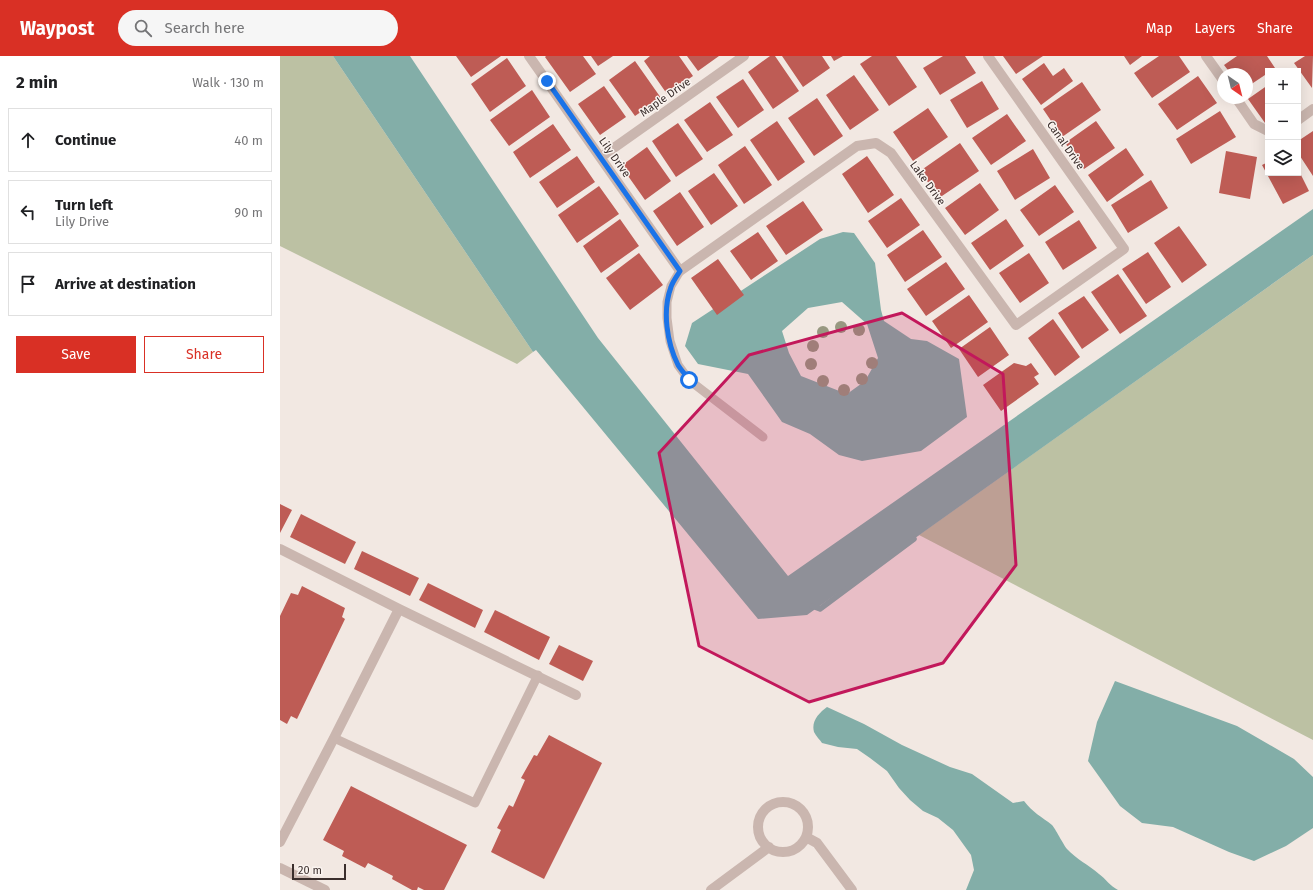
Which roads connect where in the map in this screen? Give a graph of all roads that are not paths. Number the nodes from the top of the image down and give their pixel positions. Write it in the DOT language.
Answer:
graph roads {
  1 [pos="529,56"];
  2 [pos="744,56"];
  3 [pos="988,56"];
  4 [pos="1206,56"];
  5 [pos="1217,72"];
  6 [pos="1240,104"];
  7 [pos="1313,109"];
  8 [pos="1301,118"];
  9 [pos="1265,130"];
  10 [pos="601,157"];
  11 [pos="1124,249"];
  12 [pos="680,271"];
  13 [pos="763,437"];
  14 [pos="280,549"];
  15 [pos="399,609"];
  16 [pos="538,676"];
  17 [pos="576,695"];
  18 [pos="334,738"];
  19 [pos="806,837"];
  20 [pos="280,842"];
  21 [pos="769,848"];
  22 [pos="280,868"];
  23 [pos="325,890"];
  24 [pos="711,890"];
  25 [pos="852,890"];
  1 -- 10 [label="street, Lily Drive"];
  2 -- 10 [label="street, Maple Drive"];
  3 -- 11 [label="street, Canal Drive"];
  4 -- 5 [label="street"];
  6 -- 9 [label="street"];
  7 -- 8 [label="street"];
  10 -- 12 [label="street, Lily Drive"];
  11 -- 12 [label="street, Lake Drive"];
  12 -- 13 [label="lane"];
  14 -- 15 [label="street"];
  15 -- 16 [label="street"];
  15 -- 18 [label="street"];
  16 -- 17 [label="street"];
  16 -- 18 [label="lane"];
  18 -- 20 [label="street"];
  19 -- 21 [label="street"];
  19 -- 21 [label="street"];
  19 -- 25 [label="street"];
  21 -- 24 [label="street"];
  22 -- 23 [label="street"];
}
